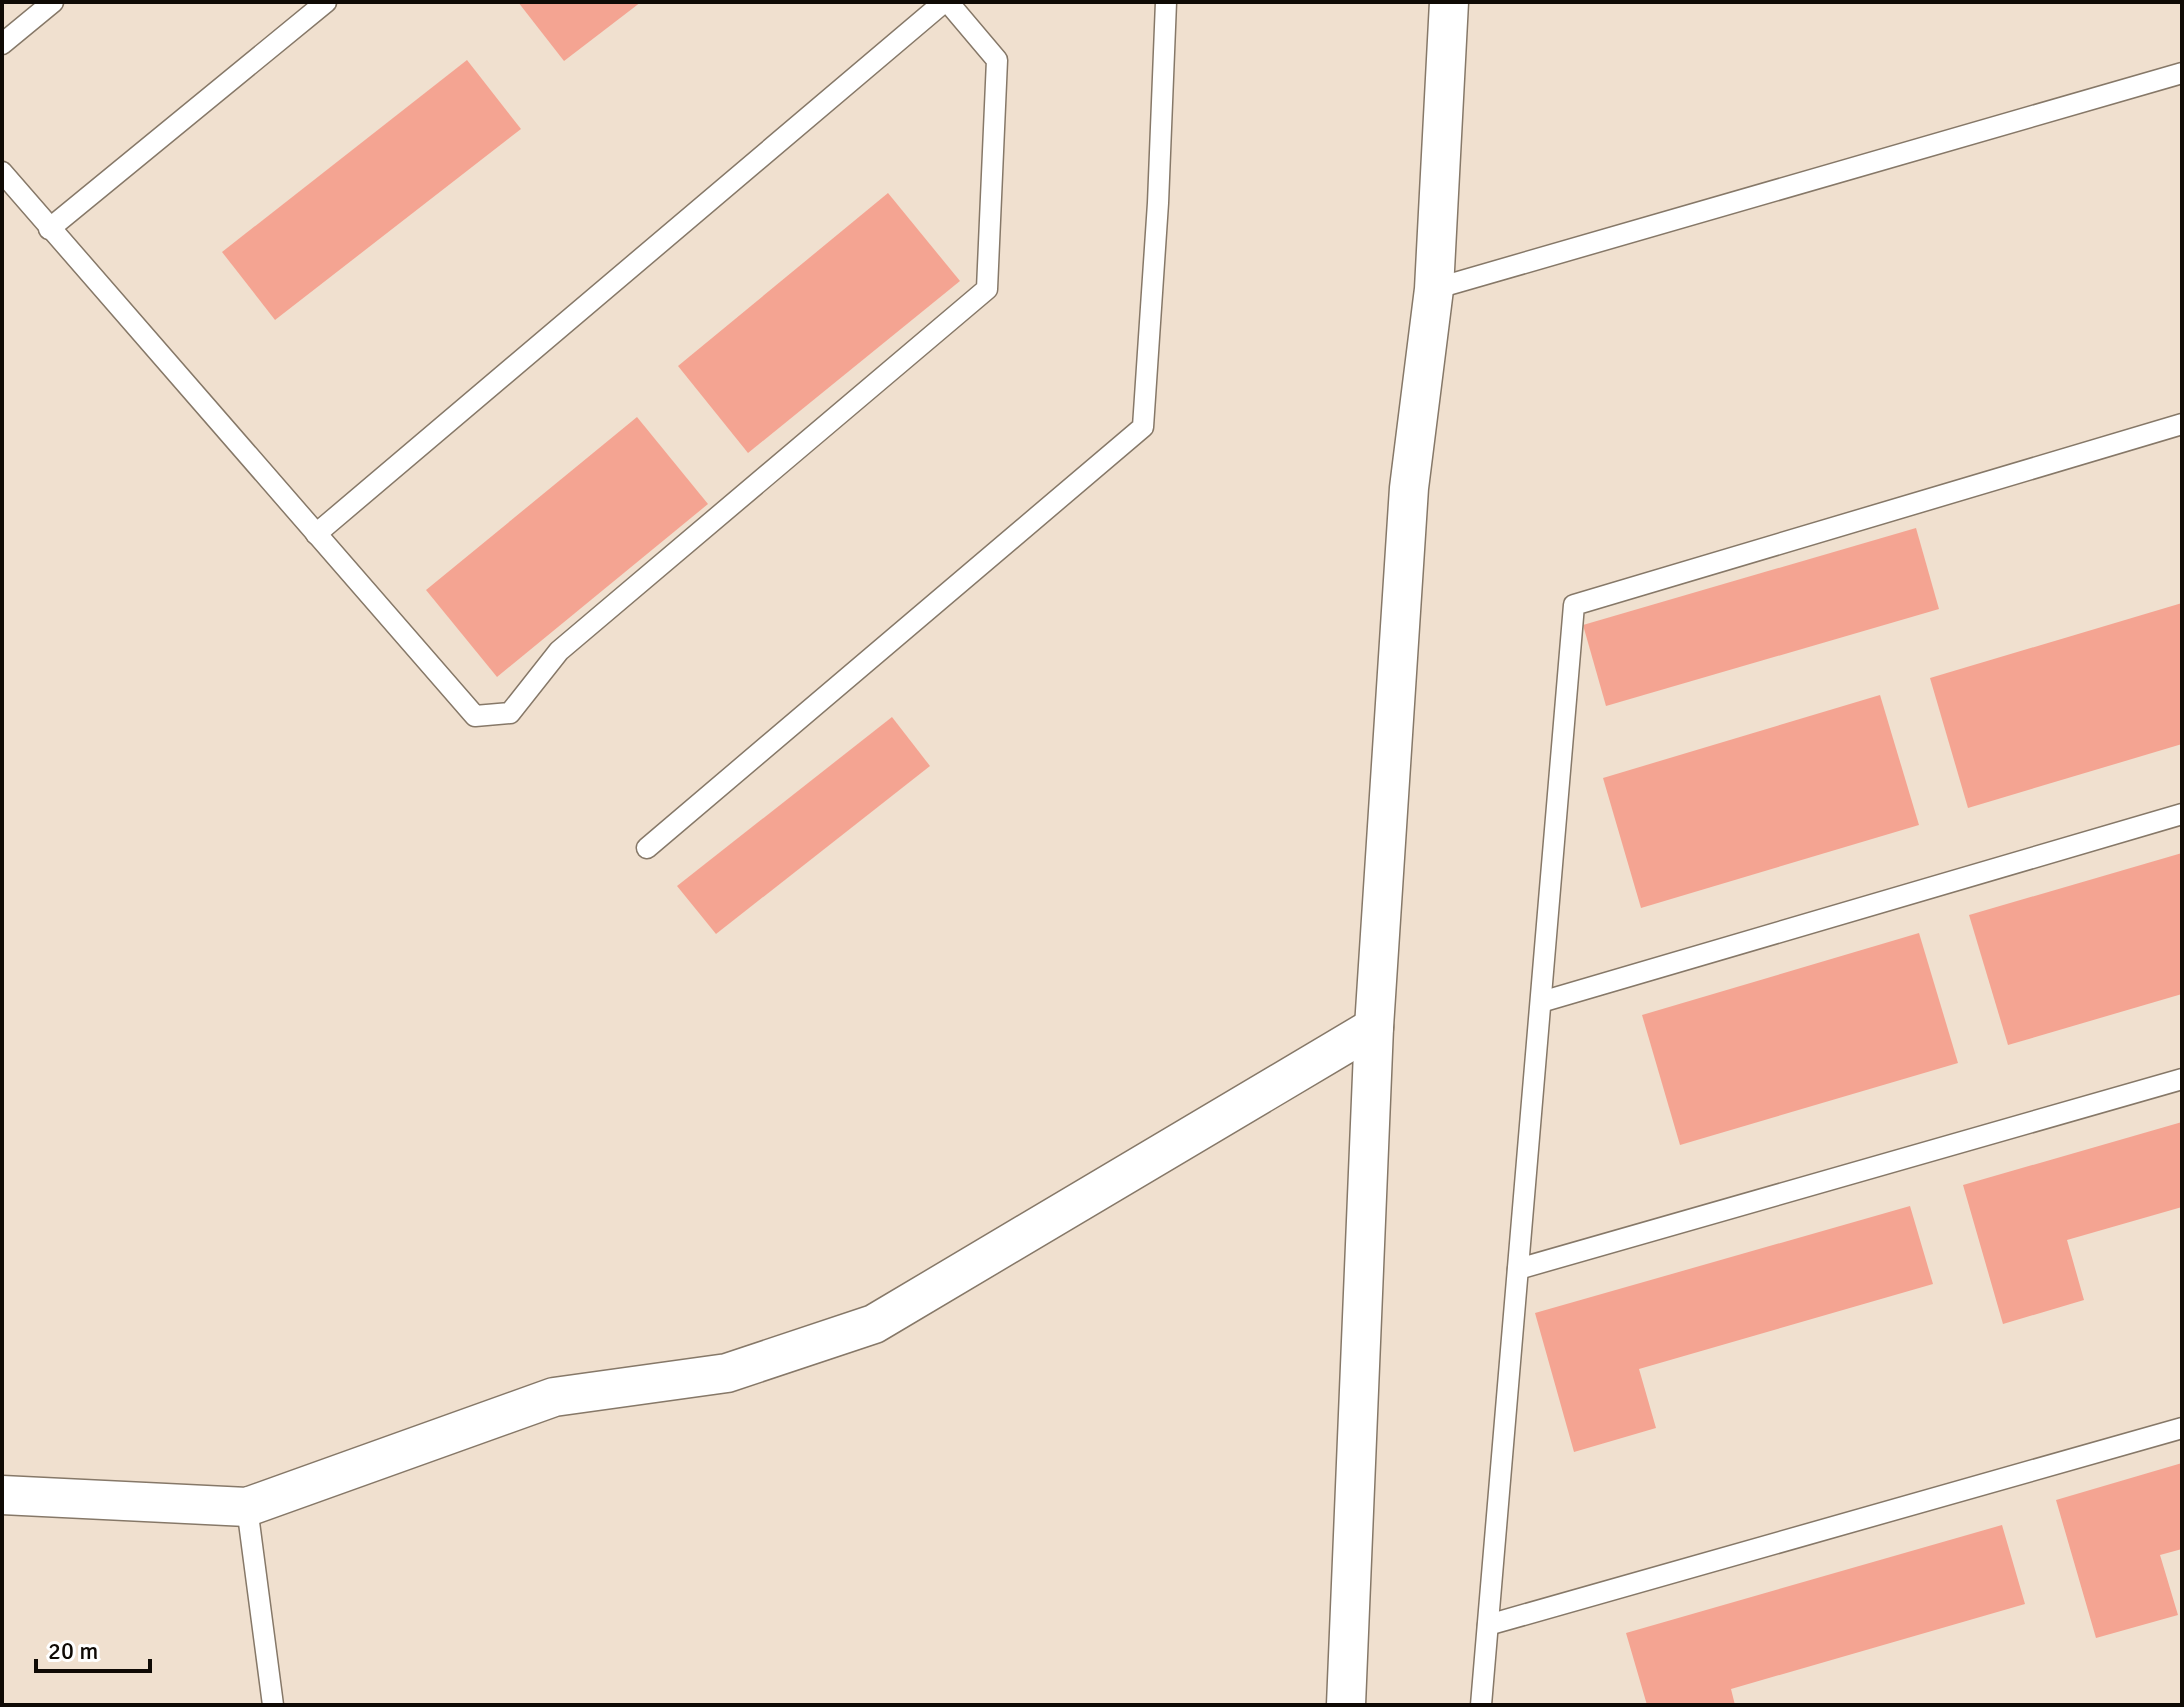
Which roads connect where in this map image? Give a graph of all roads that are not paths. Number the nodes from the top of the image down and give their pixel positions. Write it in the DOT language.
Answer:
graph roads {
  1 [pos="53,2"];
  2 [pos="326,2"];
  3 [pos="946,2"];
  4 [pos="1166,2"];
  5 [pos="1449,2"];
  6 [pos="2,44"];
  7 [pos="2182,73"];
  8 [pos="2,172"];
  9 [pos="49,229"];
  10 [pos="1434,289"];
  11 [pos="2182,424"];
  12 [pos="316,534"];
  13 [pos="2182,814"];
  14 [pos="647,848"];
  15 [pos="1541,1002"];
  16 [pos="1374,1027"];
  17 [pos="2182,1079"];
  18 [pos="1518,1269"];
  19 [pos="2182,1428"];
  20 [pos="2,1495"];
  21 [pos="247,1507"];
  22 [pos="1488,1625"];
  23 [pos="273,1705"];
  24 [pos="1346,1705"];
  25 [pos="1481,1705"];
  1 -- 6 [label="lane"];
  2 -- 9 [label="lane"];
  3 -- 12 [label="lane"];
  3 -- 12 [label="lane"];
  4 -- 14 [label="lane"];
  5 -- 10 [label="street"];
  7 -- 10 [label="lane"];
  8 -- 9 [label="lane"];
  9 -- 12 [label="lane"];
  10 -- 16 [label="street"];
  11 -- 15 [label="lane"];
  13 -- 15 [label="lane"];
  15 -- 18 [label="lane"];
  16 -- 21 [label="street"];
  16 -- 24 [label="street"];
  17 -- 18 [label="lane"];
  18 -- 22 [label="lane"];
  19 -- 22 [label="lane"];
  20 -- 21 [label="street"];
  21 -- 23 [label="lane"];
  22 -- 25 [label="lane"];
}
